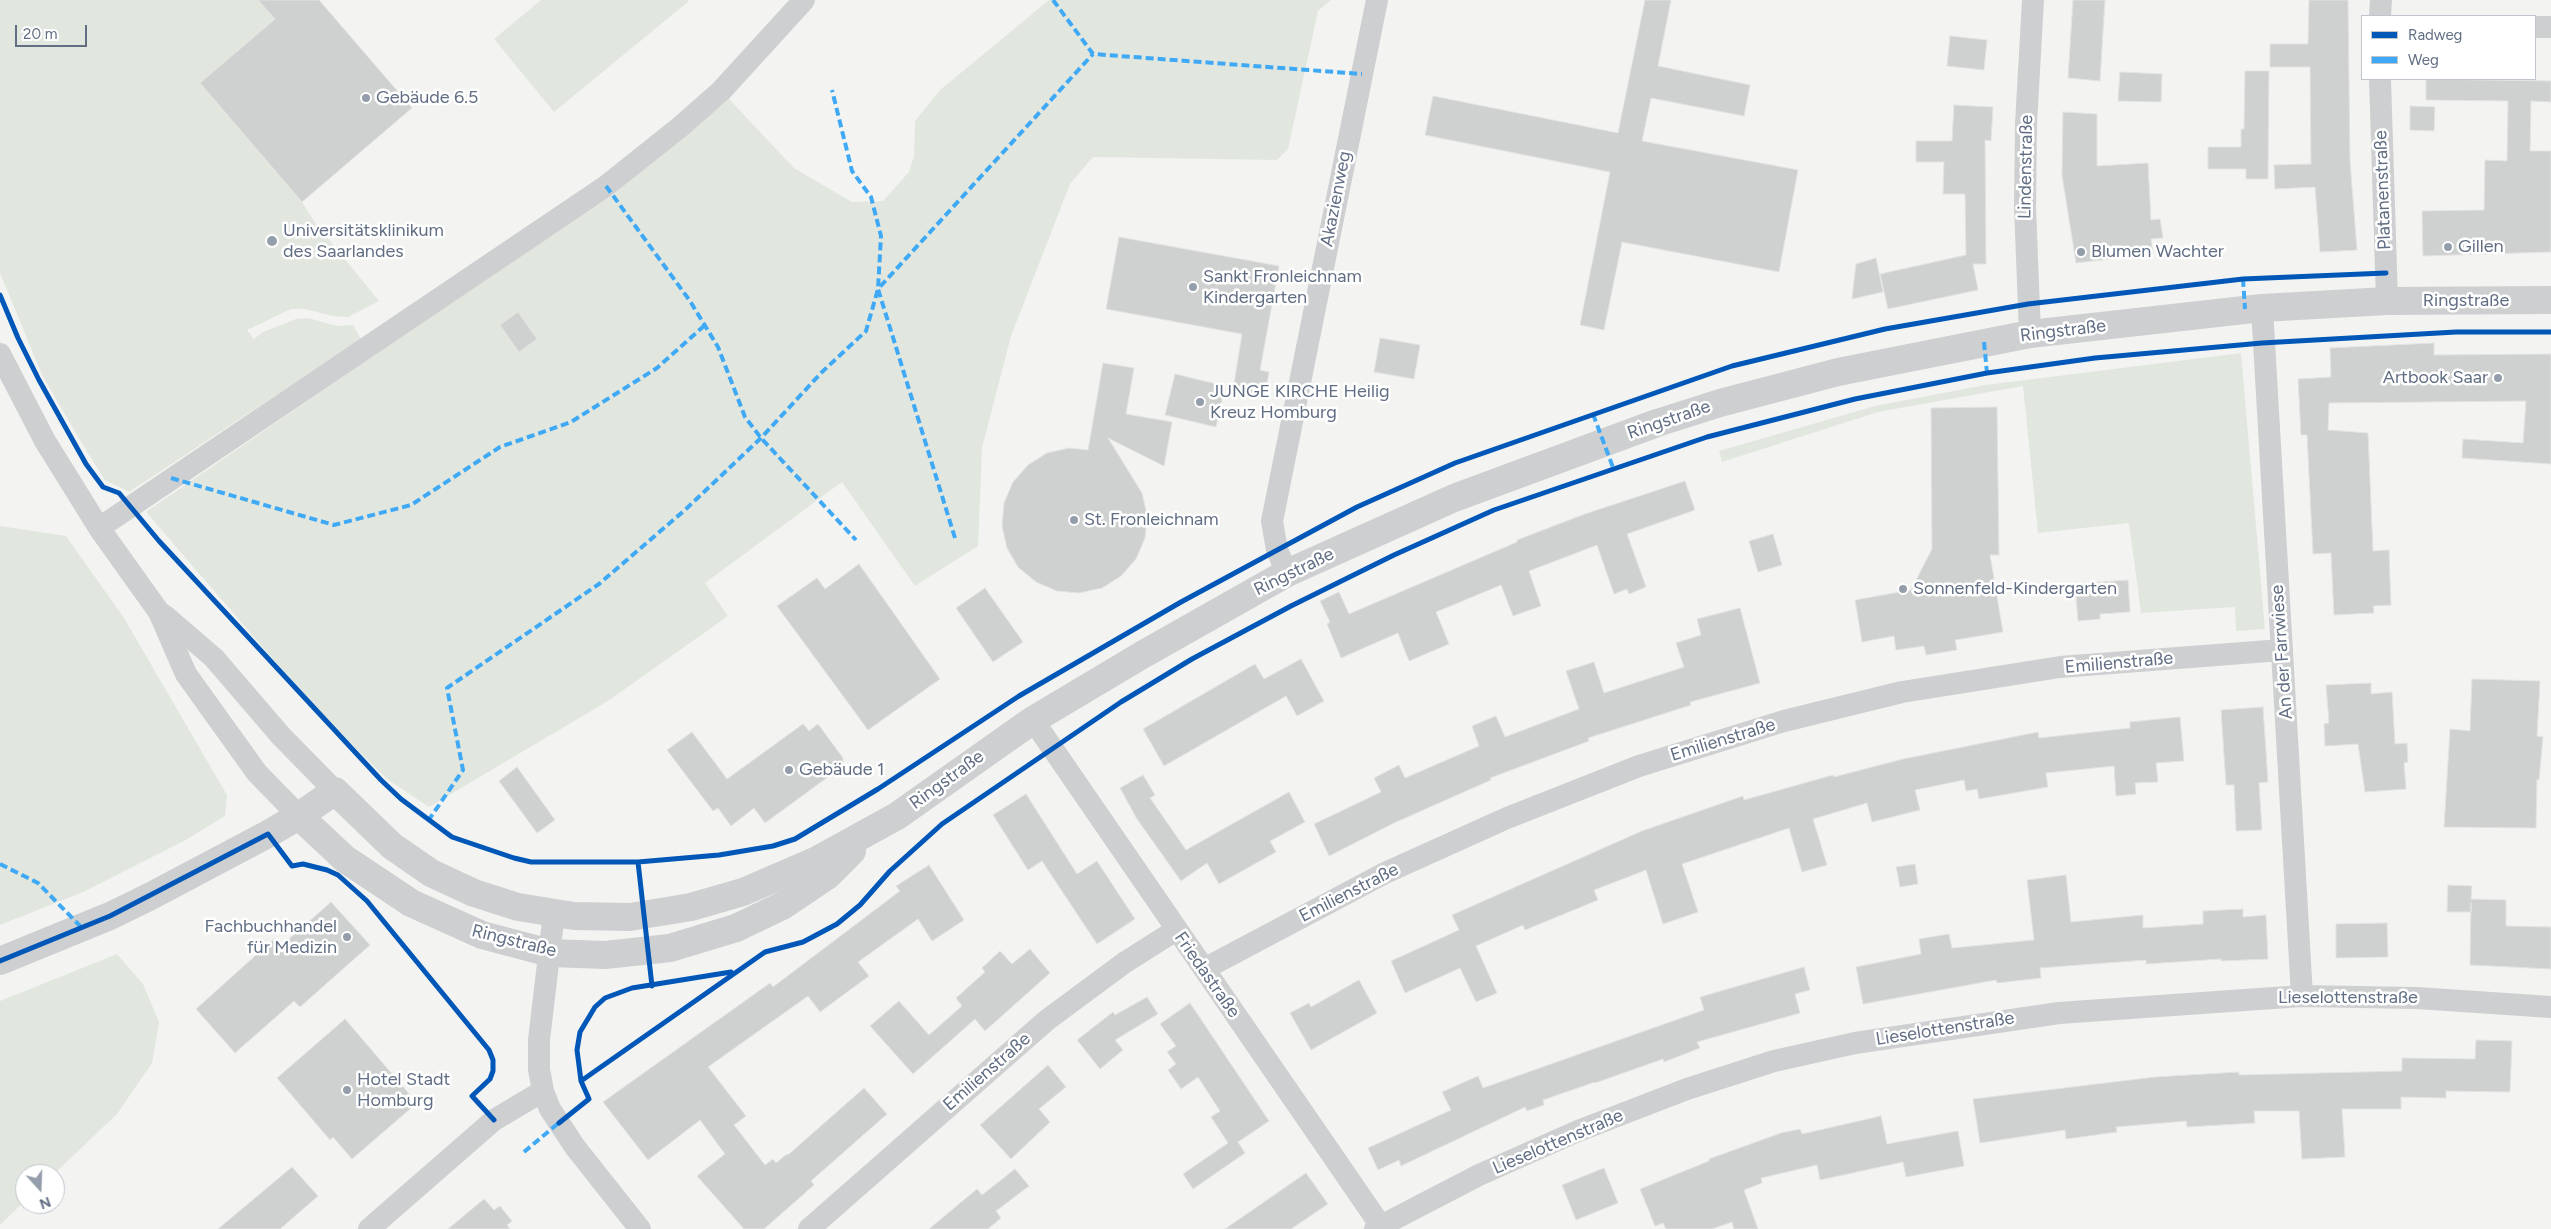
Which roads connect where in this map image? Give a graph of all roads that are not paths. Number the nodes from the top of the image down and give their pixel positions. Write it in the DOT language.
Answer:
graph roads {
  1 [pos="804,0"];
  2 [pos="1377,0"];
  3 [pos="2033,0"];
  4 [pos="2381,0"];
  5 [pos="2380,15"];
  6 [pos="2536,27"];
  7 [pos="2551,27"];
  8 [pos="2380,80"];
  9 [pos="2551,300"];
  10 [pos="2387,301"];
  11 [pos="2262,308"];
  12 [pos="2030,334"];
  13 [pos="0,354"];
  14 [pos="100,528"];
  15 [pos="1287,573"];
  16 [pos="159,612"];
  17 [pos="2282,650"];
  18 [pos="1033,720"];
  19 [pos="335,791"];
  20 [pos="299,816"];
  21 [pos="876,827"];
  22 [pos="554,913"];
  23 [pos="1176,930"];
  24 [pos="550,953"];
  25 [pos="0,960"];
  26 [pos="1204,969"];
  27 [pos="2302,996"];
  28 [pos="2551,1007"];
  29 [pos="544,1091"];
  30 [pos="1380,1228"];
  31 [pos="369,1229"];
  32 [pos="640,1229"];
  33 [pos="809,1229"];
  1 -- 14 [label="street"];
  2 -- 15 [label="street, Akazienweg"];
  3 -- 12 [label="street, Lindenstraße"];
  4 -- 5 [label="street"];
  6 -- 7 [label="street"];
  8 -- 10 [label="street, Platanenstraße"];
  9 -- 10 [label="street, Ringstraße"];
  10 -- 11 [label="street, Ringstraße"];
  11 -- 12 [label="street, Ringstraße"];
  11 -- 17 [label="street, An der Farrwiese"];
  12 -- 15 [label="street, Ringstraße"];
  13 -- 14 [label="street"];
  14 -- 16 [label="street"];
  15 -- 18 [label="street, Ringstraße"];
  16 -- 19 [label="street"];
  16 -- 20 [label="street"];
  17 -- 26 [label="street, Emilienstraße"];
  17 -- 27 [label="street, An der Farrwiese"];
  18 -- 21 [label="street, Ringstraße"];
  18 -- 23 [label="street, Friedastraße"];
  19 -- 20 [label="street"];
  19 -- 22 [label="street, Ringstraße"];
  20 -- 24 [label="street, Ringstraße"];
  20 -- 25 [label="street"];
  21 -- 22 [label="street, Ringstraße"];
  21 -- 24 [label="street, Ringstraße"];
  22 -- 24 [label="street"];
  23 -- 26 [label="street, Friedastraße"];
  23 -- 33 [label="street, Emilienstraße"];
  24 -- 29 [label="street"];
  26 -- 30 [label="street, Friedastraße"];
  27 -- 28 [label="street, Lieselottenstraße"];
  27 -- 30 [label="street, Lieselottenstraße"];
  29 -- 31 [label="street"];
  29 -- 32 [label="street"];
}
